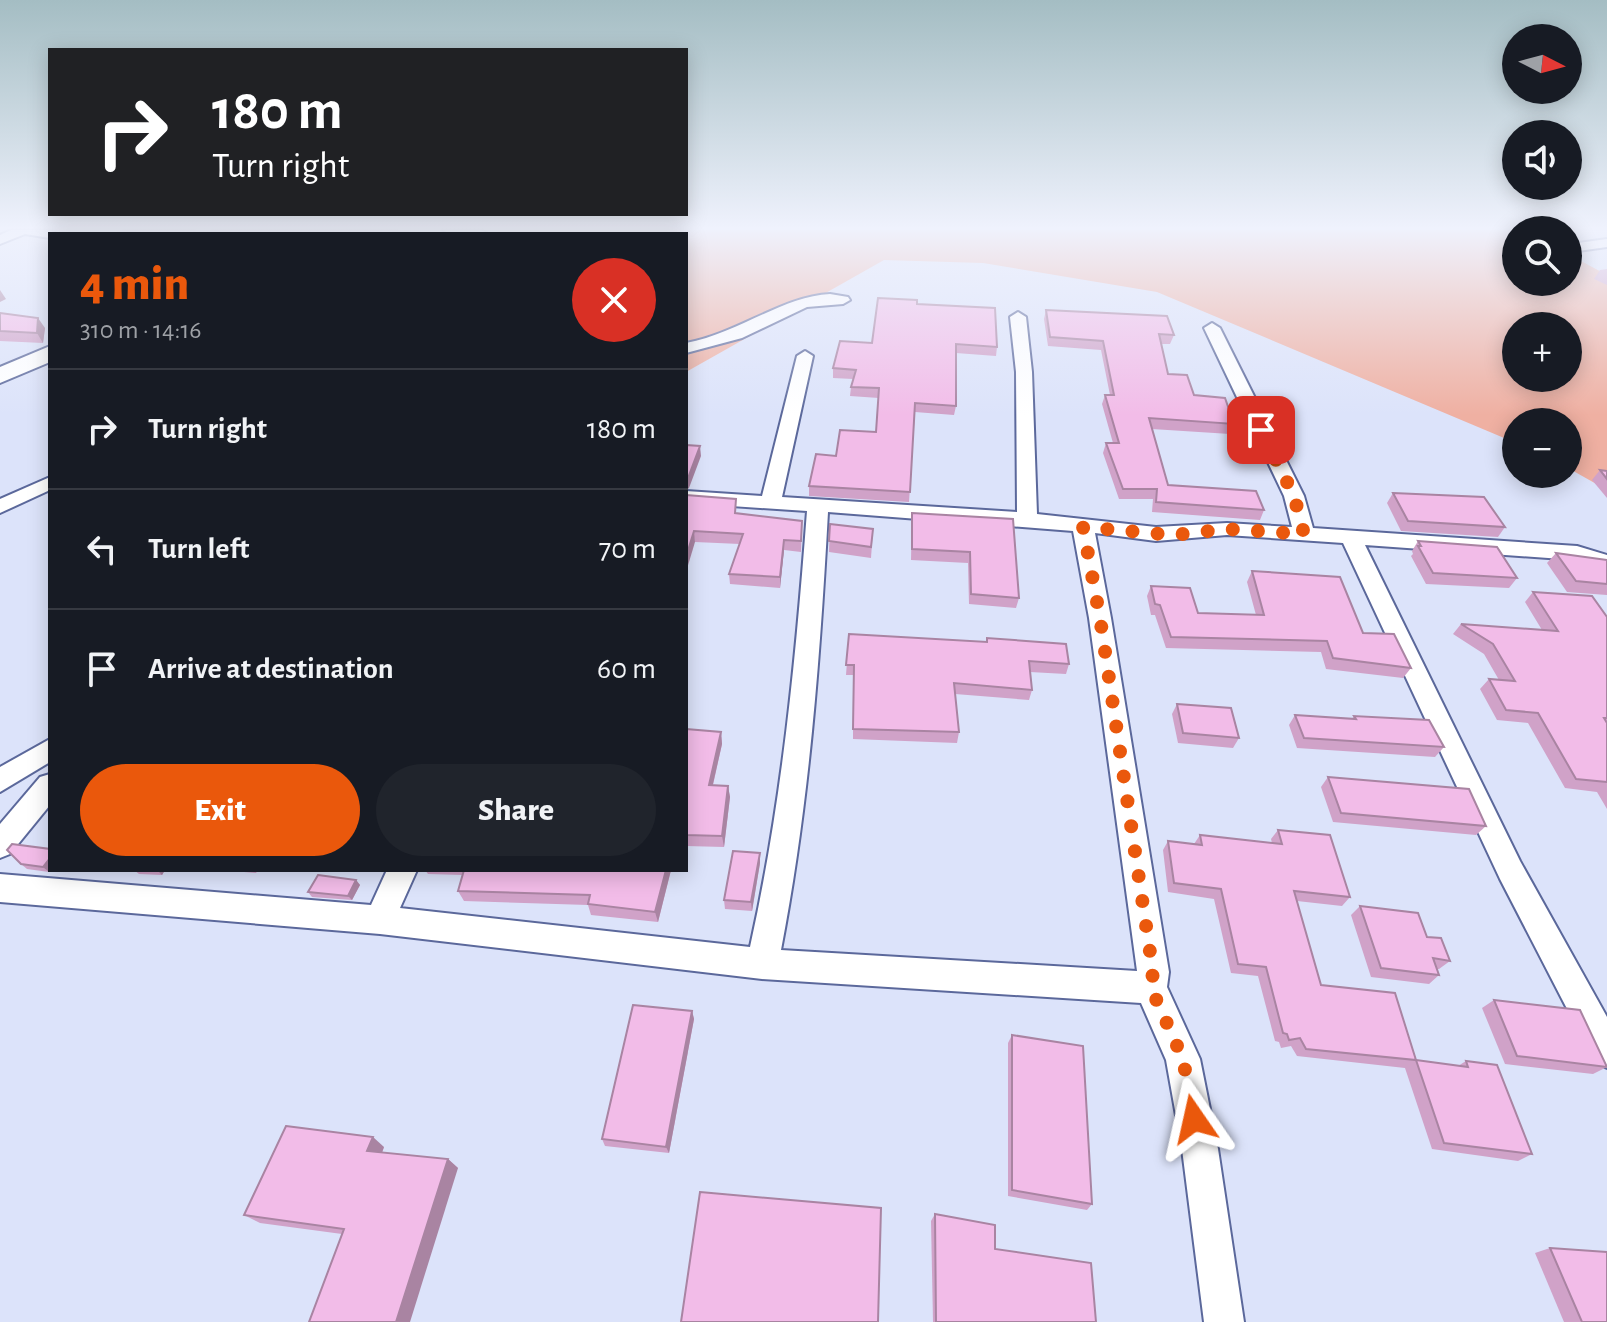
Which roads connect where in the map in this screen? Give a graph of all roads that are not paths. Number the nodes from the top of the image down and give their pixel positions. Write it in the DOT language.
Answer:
graph roads {
  1 [pos="843,300"];
  2 [pos="1018,317"];
  3 [pos="1212,328"];
  4 [pos="48,343"];
  5 [pos="688,348"];
  6 [pos="48,354"];
  7 [pos="805,356"];
  8 [pos="0,363"];
  9 [pos="0,376"];
  10 [pos="48,484"];
  11 [pos="688,497"];
  12 [pos="771,502"];
  13 [pos="818,504"];
  14 [pos="0,507"];
  15 [pos="1027,519"];
  16 [pos="1083,527"];
  17 [pos="1304,534"];
  18 [pos="1351,538"];
  19 [pos="1607,562"];
  20 [pos="48,750"];
  21 [pos="0,781"];
  22 [pos="48,787"];
  23 [pos="0,845"];
  24 [pos="401,872"];
  25 [pos="0,888"];
  26 [pos="380,920"];
  27 [pos="762,964"];
  28 [pos="1151,988"];
  29 [pos="1607,1051"];
  30 [pos="1224,1322"];
  1 -- 5 [label="street"];
  2 -- 15 [label="street"];
  3 -- 17 [label="street"];
  4 -- 8 [label="main road"];
  6 -- 9 [label="main road"];
  7 -- 12 [label="street"];
  10 -- 14 [label="street"];
  11 -- 12 [label="street"];
  12 -- 13 [label="street"];
  13 -- 15 [label="street"];
  13 -- 27 [label="street"];
  15 -- 16 [label="street"];
  16 -- 17 [label="street"];
  16 -- 28 [label="street"];
  17 -- 18 [label="street"];
  18 -- 19 [label="street"];
  18 -- 29 [label="street"];
  20 -- 21 [label="street"];
  22 -- 23 [label="street"];
  24 -- 26 [label="street"];
  25 -- 26 [label="street"];
  26 -- 27 [label="street"];
  27 -- 28 [label="street"];
  28 -- 30 [label="street"];
}
